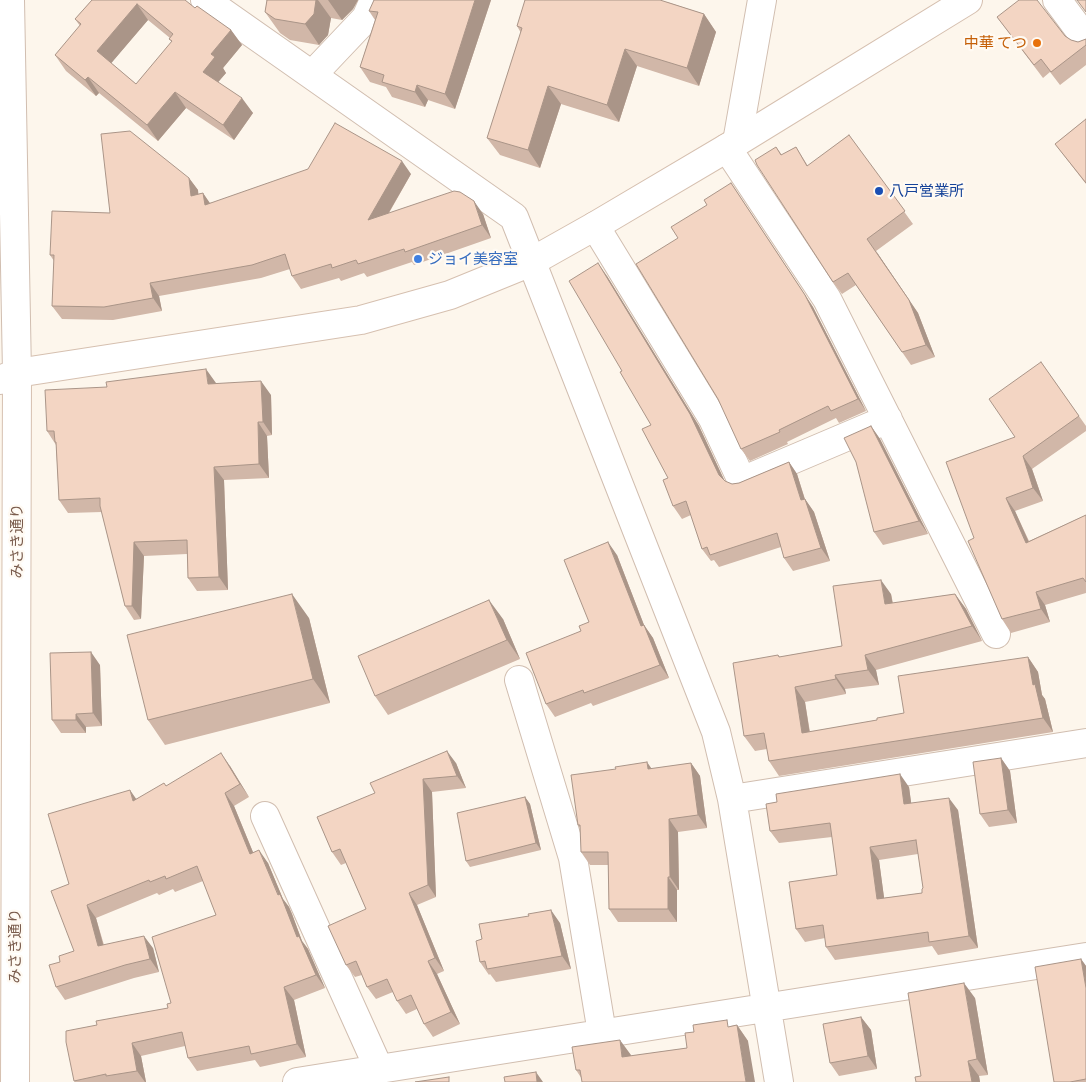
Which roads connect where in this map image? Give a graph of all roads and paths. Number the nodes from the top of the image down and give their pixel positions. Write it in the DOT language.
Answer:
graph roads {
  1 [pos="10,0"];
  2 [pos="204,0"];
  3 [pos="374,0"];
  4 [pos="762,0"];
  5 [pos="968,0"];
  6 [pos="1057,0"];
  7 [pos="1086,40"];
  8 [pos="312,75"];
  9 [pos="732,145"];
  10 [pos="595,226"];
  11 [pos="531,262"];
  12 [pos="9,377"];
  13 [pos="888,419"];
  14 [pos="996,634"];
  15 [pos="519,680"];
  16 [pos="1086,743"];
  17 [pos="732,799"];
  18 [pos="265,816"];
  19 [pos="1086,957"];
  20 [pos="766,1007"];
  21 [pos="602,1033"];
  22 [pos="379,1069"];
  23 [pos="15,1082"];
  24 [pos="297,1082"];
  25 [pos="779,1082"];
  1 -- 12 [label="street, みさき通り"];
  2 -- 8 [label="street"];
  3 -- 8 [label="street"];
  4 -- 9 [label="street"];
  5 -- 9 [label="street"];
  6 -- 7 [label="street"];
  8 -- 11 [label="street"];
  9 -- 10 [label="street"];
  9 -- 13 [label="street"];
  10 -- 11 [label="street"];
  10 -- 13 [label="street"];
  11 -- 12 [label="street"];
  11 -- 17 [label="street"];
  12 -- 23 [label="street, みさき通り"];
  13 -- 14 [label="street"];
  15 -- 21 [label="street"];
  16 -- 17 [label="street"];
  17 -- 20 [label="street"];
  18 -- 22 [label="street"];
  19 -- 20 [label="street"];
  20 -- 21 [label="street"];
  20 -- 25 [label="street"];
  21 -- 22 [label="street"];
  22 -- 24 [label="street"];
}
